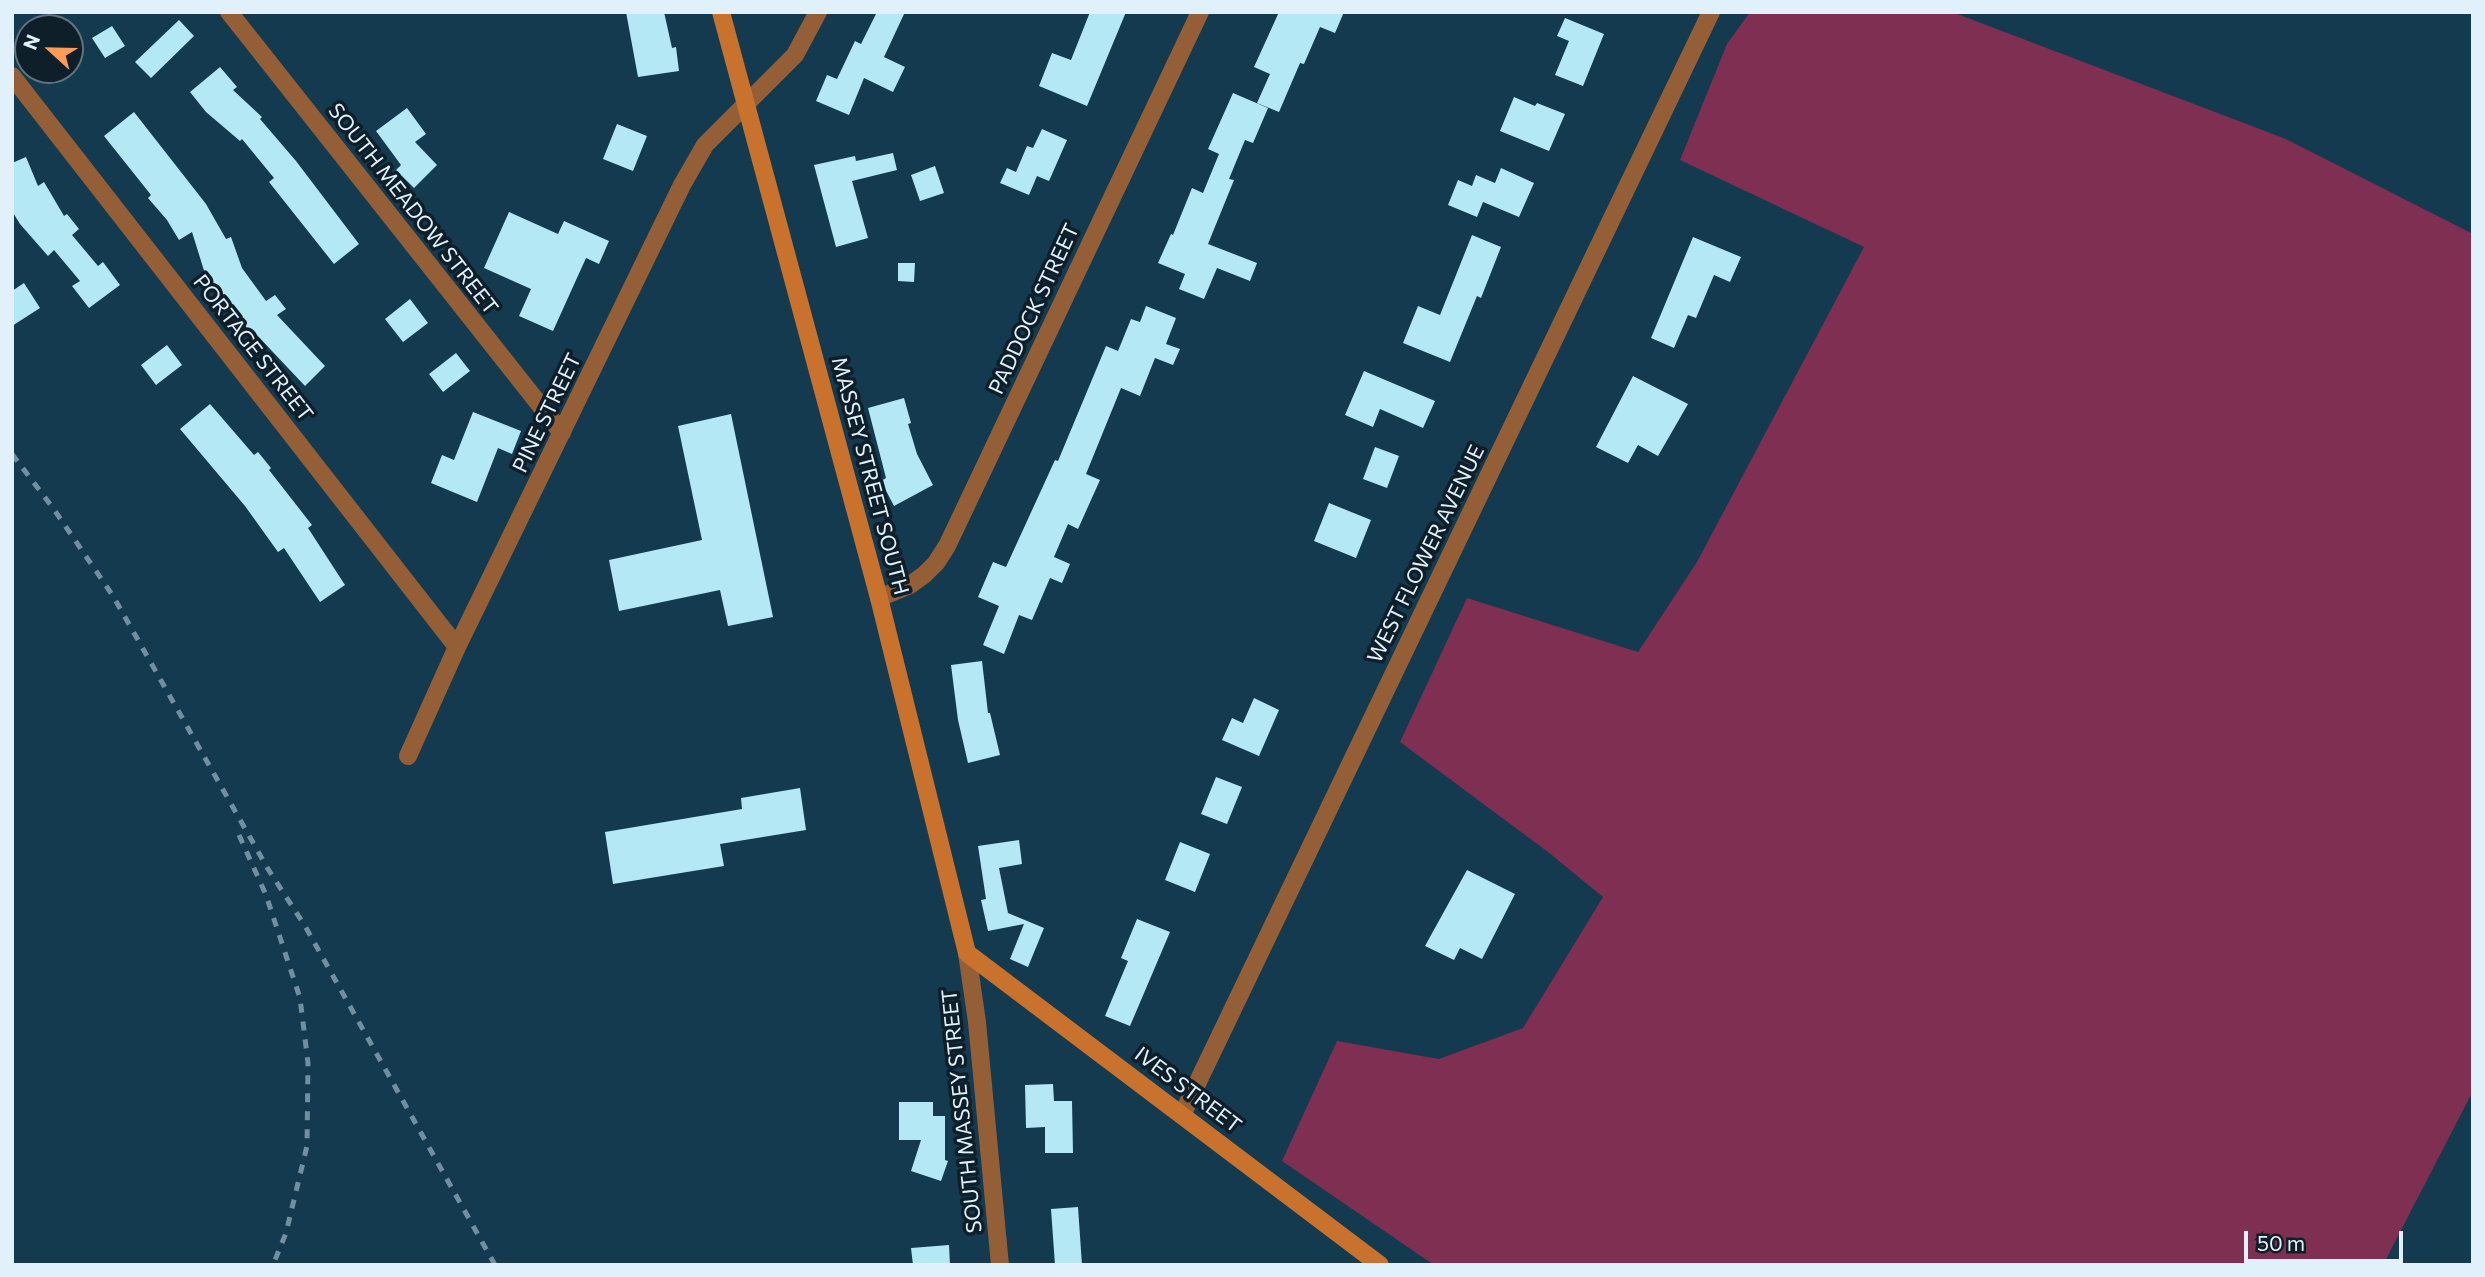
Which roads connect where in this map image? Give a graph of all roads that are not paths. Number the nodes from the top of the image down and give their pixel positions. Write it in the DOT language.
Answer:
graph roads {
  1 [pos="229,12"];
  2 [pos="721,12"];
  3 [pos="818,12"];
  4 [pos="1200,12"];
  5 [pos="1711,12"];
  6 [pos="12,76"];
  7 [pos="745,103"];
  8 [pos="562,433"];
  9 [pos="879,598"];
  10 [pos="457,648"];
  11 [pos="408,756"];
  12 [pos="967,954"];
  13 [pos="1182,1115"];
  14 [pos="1000,1265"];
  15 [pos="1380,1265"];
  1 -- 8 [label="street, SOUTH MEADOW STREET"];
  2 -- 7 [label="street, MASSEY STREET SOUTH"];
  3 -- 7 [label="street, PINE STREET"];
  4 -- 9 [label="street, PADDOCK STREET"];
  5 -- 13 [label="street, WEST FLOWER AVENUE"];
  6 -- 10 [label="street, PORTAGE STREET"];
  7 -- 8 [label="street, PINE STREET"];
  7 -- 9 [label="street, MASSEY STREET SOUTH"];
  8 -- 10 [label="street, PINE STREET"];
  9 -- 12 [label="street, MASSEY STREET SOUTH"];
  10 -- 11 [label="street, PINE STREET"];
  12 -- 13 [label="street, IVES STREET"];
  12 -- 14 [label="street, SOUTH MASSEY STREET"];
  13 -- 15 [label="street, IVES STREET"];
}
